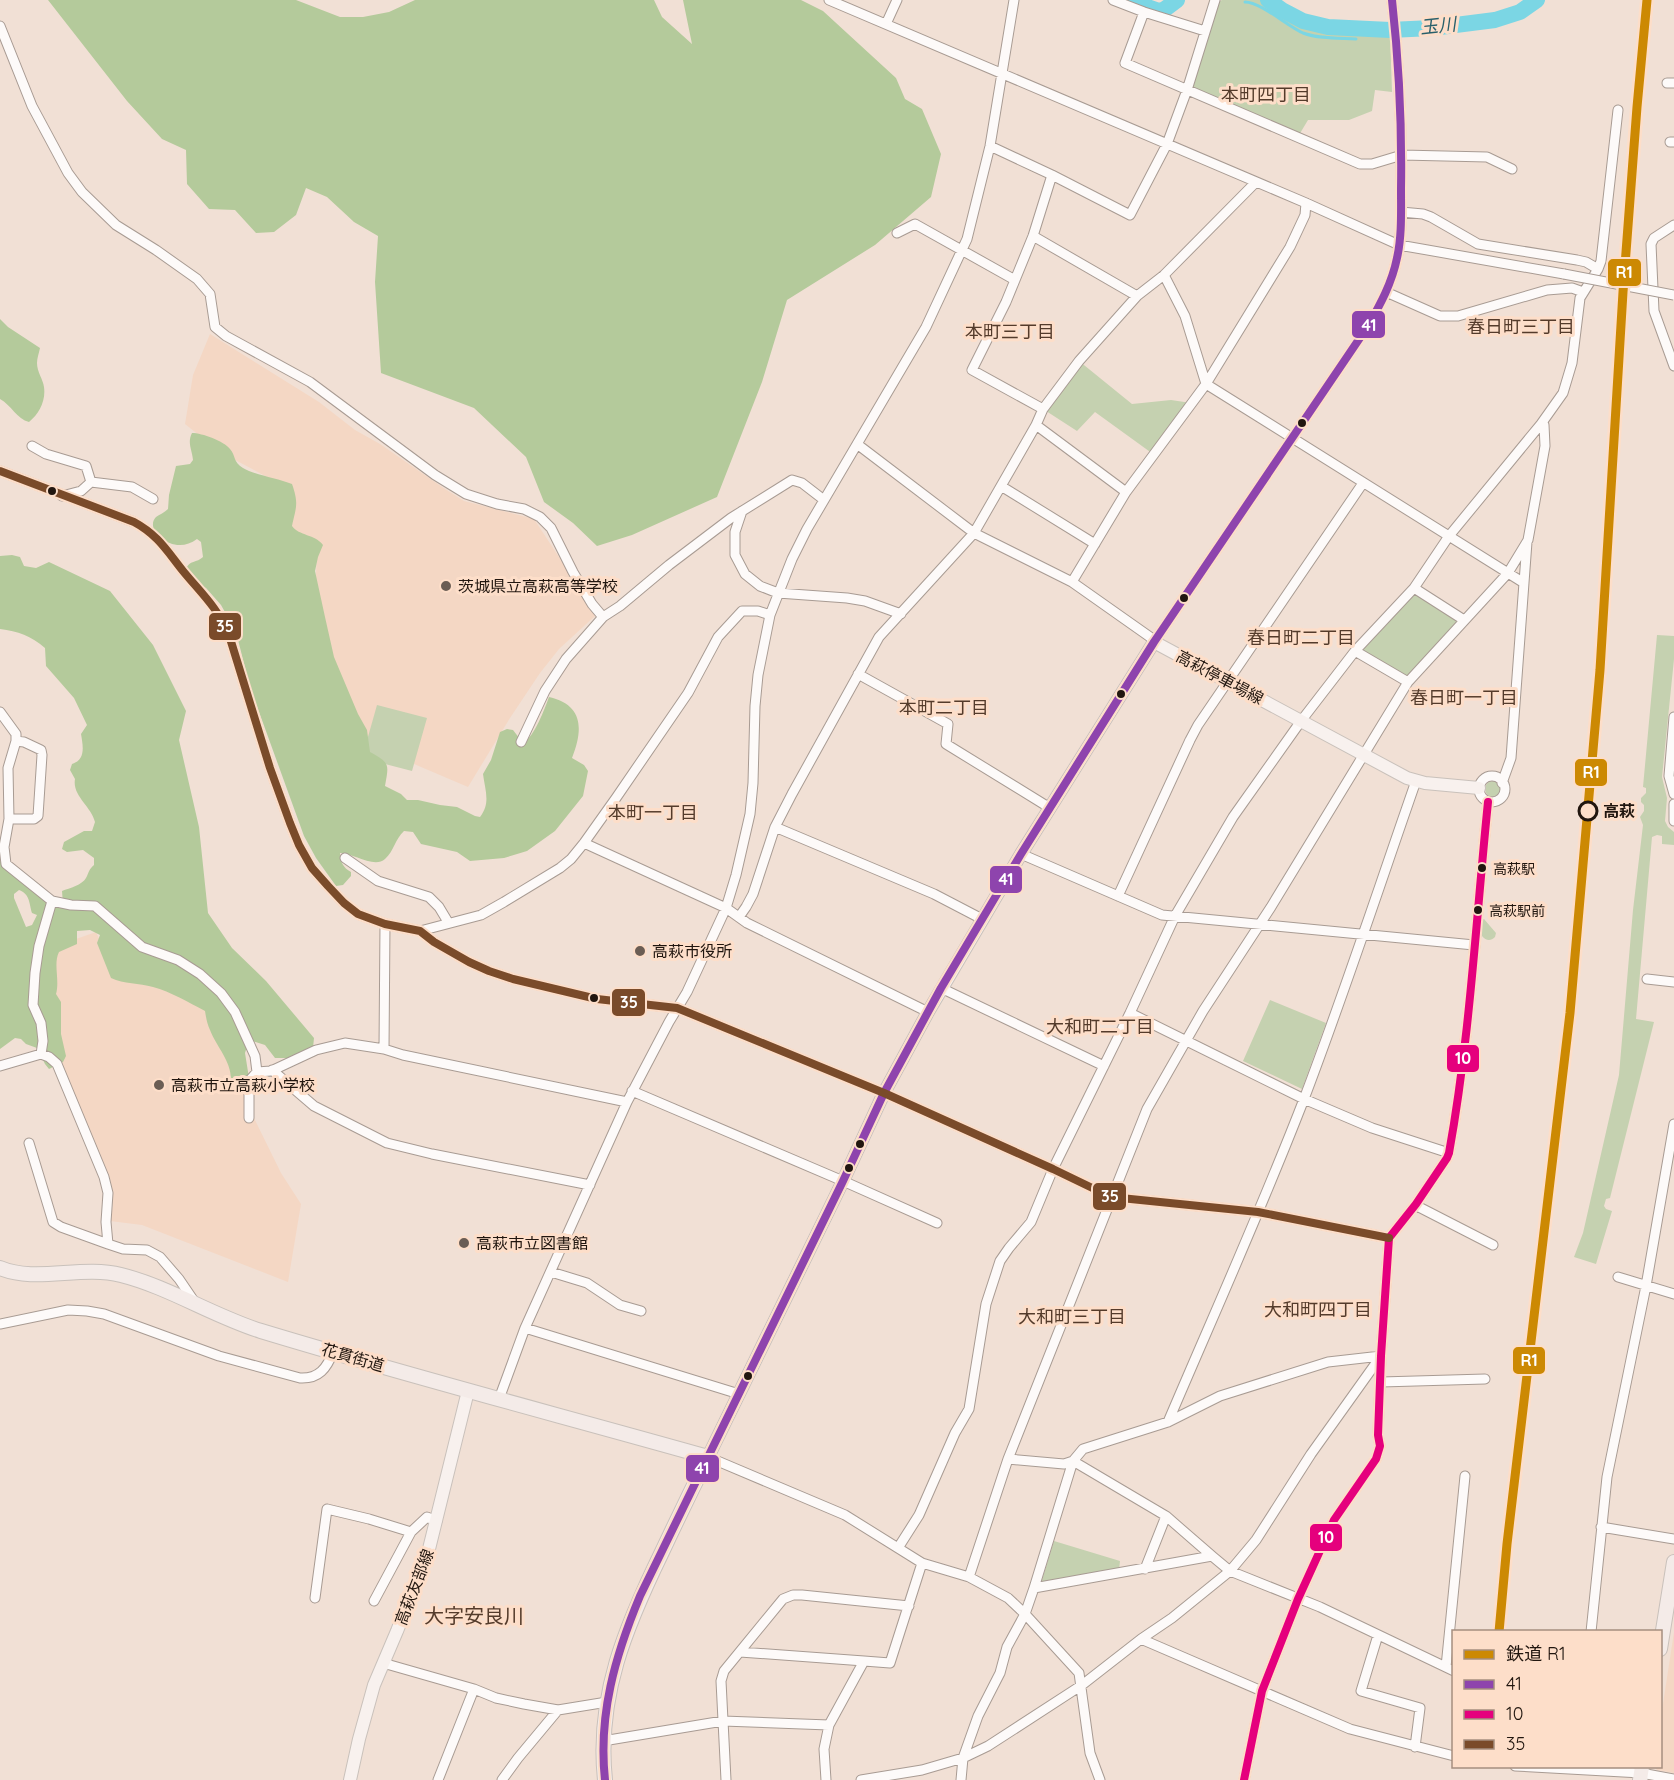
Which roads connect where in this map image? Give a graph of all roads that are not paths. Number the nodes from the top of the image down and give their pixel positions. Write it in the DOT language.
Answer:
graph roads {
  1 [pos="830,0"];
  2 [pos="897,0"];
  3 [pos="1014,0"];
  4 [pos="1113,0"];
  5 [pos="1215,0"];
  6 [pos="1392,0"];
  7 [pos="1144,12"];
  8 [pos="886,24"];
  9 [pos="0,26"];
  10 [pos="1205,31"];
  11 [pos="1002,72"];
  12 [pos="1187,90"];
  13 [pos="1618,110"];
  14 [pos="1167,144"];
  15 [pos="990,146"];
  16 [pos="1402,155"];
  17 [pos="1512,170"];
  18 [pos="1052,175"];
  19 [pos="1256,182"];
  20 [pos="1306,203"];
  21 [pos="1401,212"];
  22 [pos="1674,225"];
  23 [pos="897,233"];
  24 [pos="1033,236"];
  25 [pos="1399,244"];
  26 [pos="962,250"];
  27 [pos="1598,269"];
  28 [pos="1164,275"];
  29 [pos="1015,280"];
  30 [pos="1583,291"];
  31 [pos="1386,292"];
  32 [pos="1137,296"];
  33 [pos="1674,296"];
  34 [pos="1674,366"];
  35 [pos="1206,384"];
  36 [pos="1043,409"];
  37 [pos="1541,424"];
  38 [pos="1036,425"];
  39 [pos="1292,439"];
  40 [pos="856,444"];
  41 [pos="32,446"];
  42 [pos="0,471"];
  43 [pos="91,482"];
  44 [pos="1364,483"];
  45 [pos="1001,486"];
  46 [pos="1125,492"];
  47 [pos="62,496"];
  48 [pos="153,499"];
  49 [pos="824,500"];
  50 [pos="742,511"];
  51 [pos="974,533"];
  52 [pos="1449,536"];
  53 [pos="1527,540"];
  54 [pos="1095,544"];
  55 [pos="1508,573"];
  56 [pos="1072,582"];
  57 [pos="1524,583"];
  58 [pos="1414,588"];
  59 [pos="778,593"];
  60 [pos="901,614"];
  61 [pos="770,615"];
  62 [pos="603,617"];
  63 [pos="1464,620"];
  64 [pos="1155,642"];
  65 [pos="1355,651"];
  66 [pos="858,674"];
  67 [pos="1227,681"];
  68 [pos="1408,682"];
  69 [pos="0,712"];
  70 [pos="1674,717"];
  71 [pos="1301,721"];
  72 [pos="16,741"];
  73 [pos="521,741"];
  74 [pos="1364,756"];
  75 [pos="1416,781"];
  76 [pos="1502,783"];
  77 [pos="1479,788"];
  78 [pos="1674,794"];
  79 [pos="1488,802"];
  80 [pos="1674,804"];
  81 [pos="1050,807"];
  82 [pos="9,819"];
  83 [pos="1674,821"];
  84 [pos="775,827"];
  85 [pos="584,843"];
  86 [pos="1021,854"];
  87 [pos="345,858"];
  88 [pos="1119,896"];
  89 [pos="52,901"];
  90 [pos="726,908"];
  91 [pos="739,916"];
  92 [pos="1175,916"];
  93 [pos="982,919"];
  94 [pos="448,922"];
  95 [pos="385,924"];
  96 [pos="1260,924"];
  97 [pos="420,931"];
  98 [pos="1363,935"];
  99 [pos="1474,945"];
  100 [pos="1647,979"];
  101 [pos="1674,982"];
  102 [pos="941,988"];
  103 [pos="677,1008"];
  104 [pos="928,1012"];
  105 [pos="1130,1013"];
  106 [pos="1185,1041"];
  107 [pos="384,1049"];
  108 [pos="41,1054"];
  109 [pos="0,1066"];
  110 [pos="1104,1066"];
  111 [pos="272,1070"];
  112 [pos="257,1072"];
  113 [pos="632,1091"];
  114 [pos="884,1093"];
  115 [pos="1304,1099"];
  116 [pos="627,1102"];
  117 [pos="249,1118"];
  118 [pos="1674,1124"];
  119 [pos="29,1143"];
  120 [pos="1449,1153"];
  121 [pos="1053,1168"];
  122 [pos="843,1181"];
  123 [pos="590,1185"];
  124 [pos="1112,1197"];
  125 [pos="1415,1205"];
  126 [pos="1258,1212"];
  127 [pos="937,1223"];
  128 [pos="1389,1238"];
  129 [pos="108,1244"];
  130 [pos="1493,1245"];
  131 [pos="0,1268"];
  132 [pos="551,1272"];
  133 [pos="1618,1277"];
  134 [pos="1646,1286"];
  135 [pos="1674,1294"];
  136 [pos="197,1306"];
  137 [pos="641,1311"];
  138 [pos="0,1324"];
  139 [pos="525,1328"];
  140 [pos="333,1352"];
  141 [pos="1381,1356"];
  142 [pos="1485,1379"];
  143 [pos="1381,1382"];
  144 [pos="468,1391"];
  145 [pos="739,1394"];
  146 [pos="499,1399"];
  147 [pos="1168,1422"];
  148 [pos="708,1457"];
  149 [pos="1008,1459"];
  150 [pos="1073,1461"];
  151 [pos="1465,1476"];
  152 [pos="1166,1516"];
  153 [pos="437,1521"];
  154 [pos="1602,1527"];
  155 [pos="411,1532"];
  156 [pos="1674,1539"];
  157 [pos="898,1548"];
  158 [pos="1212,1556"];
  159 [pos="1674,1562"];
  160 [pos="922,1563"];
  161 [pos="1145,1569"];
  162 [pos="1230,1571"];
  163 [pos="969,1577"];
  164 [pos="1034,1588"];
  165 [pos="315,1598"];
  166 [pos="1298,1599"];
  167 [pos="374,1601"];
  168 [pos="909,1606"];
  169 [pos="1025,1614"];
  170 [pos="1453,1630"];
  171 [pos="1591,1630"];
  172 [pos="1378,1635"];
  173 [pos="1662,1637"];
  174 [pos="1141,1639"];
  175 [pos="1452,1643"];
  176 [pos="740,1652"];
  177 [pos="864,1661"];
  178 [pos="383,1663"];
  179 [pos="1450,1669"];
  180 [pos="1082,1685"];
  181 [pos="474,1689"];
  182 [pos="1262,1691"];
  183 [pos="607,1702"];
  184 [pos="558,1710"];
  185 [pos="723,1721"];
  186 [pos="829,1725"];
  187 [pos="603,1741"];
  188 [pos="1415,1747"];
  189 [pos="1452,1756"];
  190 [pos="963,1758"];
  191 [pos="1526,1768"];
  192 [pos="1568,1772"];
  193 [pos="1641,1773"];
  194 [pos="1674,1779"];
  195 [pos="350,1780"];
  196 [pos="438,1780"];
  197 [pos="502,1780"];
  198 [pos="605,1780"];
  199 [pos="726,1780"];
  200 [pos="826,1780"];
  201 [pos="861,1780"];
  202 [pos="961,1780"];
  203 [pos="1100,1780"];
  204 [pos="1245,1780"];
  1 -- 8 [label="street"];
  2 -- 8 [label="street"];
  3 -- 11 [label="street"];
  4 -- 7 [label="street"];
  5 -- 10 [label="street"];
  6 -- 16 [label="street"];
  7 -- 10 [label="street"];
  7 -- 12 [label="street"];
  8 -- 11 [label="street"];
  9 -- 62 [label="street"];
  10 -- 12 [label="street"];
  11 -- 14 [label="street"];
  11 -- 15 [label="street"];
  12 -- 14 [label="street"];
  12 -- 16 [label="street"];
  13 -- 27 [label="street"];
  14 -- 18 [label="street"];
  14 -- 19 [label="street"];
  15 -- 18 [label="street"];
  15 -- 26 [label="street"];
  16 -- 17 [label="street"];
  16 -- 21 [label="street"];
  18 -- 24 [label="street"];
  19 -- 20 [label="street"];
  19 -- 28 [label="street"];
  20 -- 25 [label="street"];
  20 -- 35 [label="street"];
  21 -- 25 [label="street"];
  21 -- 27 [label="street"];
  22 -- 34 [label="street"];
  23 -- 26 [label="street"];
  24 -- 29 [label="street"];
  24 -- 32 [label="street"];
  25 -- 31 [label="street"];
  25 -- 33 [label="street, bridge"];
  26 -- 29 [label="street"];
  26 -- 40 [label="street"];
  27 -- 30 [label="street"];
  28 -- 32 [label="street"];
  28 -- 35 [label="street"];
  29 -- 36 [label="street"];
  30 -- 31 [label="street"];
  30 -- 37 [label="street"];
  31 -- 39 [label="street"];
  32 -- 36 [label="street"];
  35 -- 39 [label="street"];
  35 -- 46 [label="street"];
  36 -- 38 [label="street"];
  37 -- 52 [label="street"];
  37 -- 53 [label="street"];
  38 -- 45 [label="street"];
  38 -- 46 [label="street"];
  39 -- 44 [label="street"];
  39 -- 64 [label="street"];
  40 -- 49 [label="street"];
  40 -- 51 [label="street"];
  41 -- 43 [label="street"];
  42 -- 47 [label="street"];
  43 -- 47 [label="street"];
  43 -- 48 [label="street"];
  44 -- 52 [label="street"];
  44 -- 67 [label="street"];
  45 -- 51 [label="street"];
  45 -- 54 [label="street"];
  46 -- 54 [label="street"];
  47 -- 95 [label="street"];
  49 -- 50 [label="street"];
  49 -- 59 [label="street"];
  50 -- 59 [label="street"];
  50 -- 62 [label="street"];
  51 -- 56 [label="street"];
  51 -- 60 [label="street"];
  52 -- 55 [label="street"];
  52 -- 58 [label="street"];
  53 -- 55 [label="street"];
  53 -- 57 [label="street"];
  54 -- 56 [label="street"];
  55 -- 57 [label="street"];
  55 -- 63 [label="street"];
  56 -- 64 [label="street"];
  57 -- 76 [label="street"];
  58 -- 63 [label="street"];
  58 -- 65 [label="street"];
  59 -- 60 [label="street"];
  59 -- 61 [label="street"];
  60 -- 66 [label="street"];
  61 -- 85 [label="street"];
  61 -- 90 [label="street"];
  62 -- 73 [label="street"];
  63 -- 68 [label="street"];
  64 -- 67 [label="main road, 高萩停車場線"];
  64 -- 81 [label="main road"];
  65 -- 68 [label="street"];
  65 -- 71 [label="street"];
  66 -- 81 [label="street"];
  66 -- 84 [label="street"];
  67 -- 71 [label="main road, 高萩停車場線"];
  67 -- 88 [label="street"];
  68 -- 74 [label="street"];
  69 -- 72 [label="street"];
  70 -- 78 [label="street"];
  71 -- 74 [label="main road, 高萩停車場線"];
  71 -- 92 [label="street"];
  72 -- 82 [label="street"];
  72 -- 82 [label="street"];
  74 -- 75 [label="main road, 高萩停車場線"];
  74 -- 96 [label="street"];
  75 -- 77 [label="main road, 高萩停車場線"];
  75 -- 98 [label="street"];
  76 -- 77 [label="street"];
  76 -- 79 [label="street"];
  77 -- 79 [label="street"];
  79 -- 99 [label="street"];
  80 -- 83 [label="street"];
  81 -- 86 [label="main road"];
  82 -- 89 [label="street"];
  84 -- 91 [label="street"];
  84 -- 93 [label="street"];
  85 -- 90 [label="street"];
  85 -- 94 [label="street"];
  86 -- 88 [label="street"];
  86 -- 93 [label="main road"];
  87 -- 94 [label="street"];
  88 -- 92 [label="street"];
  89 -- 108 [label="street"];
  89 -- 112 [label="street"];
  90 -- 91 [label="street"];
  90 -- 103 [label="street"];
  91 -- 104 [label="street"];
  92 -- 96 [label="street"];
  92 -- 105 [label="street"];
  93 -- 102 [label="main road"];
  94 -- 97 [label="street"];
  95 -- 97 [label="street"];
  95 -- 107 [label="street"];
  96 -- 98 [label="street"];
  96 -- 106 [label="street"];
  97 -- 103 [label="street"];
  98 -- 99 [label="street"];
  98 -- 115 [label="street"];
  99 -- 120 [label="street"];
  100 -- 101 [label="street"];
  102 -- 104 [label="main road"];
  102 -- 110 [label="street"];
  103 -- 113 [label="street"];
  103 -- 114 [label="street"];
  104 -- 114 [label="main road"];
  105 -- 106 [label="street"];
  105 -- 110 [label="street"];
  106 -- 115 [label="street"];
  106 -- 124 [label="street"];
  107 -- 111 [label="street"];
  107 -- 116 [label="street"];
  108 -- 109 [label="street"];
  108 -- 129 [label="street"];
  110 -- 121 [label="street"];
  111 -- 112 [label="street"];
  111 -- 123 [label="street"];
  112 -- 117 [label="street"];
  113 -- 116 [label="street"];
  113 -- 122 [label="street"];
  114 -- 121 [label="street"];
  114 -- 122 [label="main road"];
  115 -- 120 [label="street"];
  115 -- 126 [label="street"];
  116 -- 123 [label="street"];
  118 -- 134 [label="street"];
  119 -- 129 [label="street"];
  120 -- 125 [label="street"];
  121 -- 124 [label="street"];
  121 -- 157 [label="street"];
  122 -- 127 [label="street"];
  122 -- 145 [label="main road"];
  123 -- 132 [label="street"];
  124 -- 126 [label="street"];
  124 -- 149 [label="street"];
  125 -- 128 [label="street"];
  125 -- 130 [label="street"];
  126 -- 128 [label="street"];
  126 -- 147 [label="street"];
  128 -- 141 [label="street"];
  129 -- 136 [label="street"];
  131 -- 136 [label="highway, 花貫街道"];
  132 -- 137 [label="street"];
  132 -- 139 [label="street"];
  133 -- 134 [label="street"];
  134 -- 135 [label="street"];
  134 -- 154 [label="street"];
  136 -- 140 [label="highway, 花貫街道"];
  138 -- 140 [label="street"];
  139 -- 145 [label="street"];
  139 -- 146 [label="street"];
  140 -- 144 [label="highway, 花貫街道"];
  141 -- 143 [label="street"];
  141 -- 147 [label="street"];
  141 -- 162 [label="street"];
  142 -- 143 [label="street"];
  143 -- 166 [label="street"];
  144 -- 146 [label="highway, 花貫街道"];
  144 -- 153 [label="main road, 高萩友部線"];
  145 -- 148 [label="main road"];
  146 -- 148 [label="highway, 花貫街道"];
  147 -- 150 [label="street"];
  148 -- 157 [label="street"];
  148 -- 183 [label="highway"];
  149 -- 150 [label="street"];
  149 -- 163 [label="street"];
  150 -- 152 [label="street"];
  150 -- 164 [label="street"];
  151 -- 170 [label="street"];
  152 -- 158 [label="street"];
  152 -- 161 [label="street"];
  153 -- 155 [label="street"];
  153 -- 178 [label="main road, 高萩友部線"];
  154 -- 156 [label="street"];
  154 -- 171 [label="street"];
  155 -- 165 [label="street"];
  155 -- 167 [label="street"];
  157 -- 160 [label="street"];
  158 -- 161 [label="street"];
  158 -- 162 [label="street"];
  159 -- 173 [label="highway"];
  160 -- 163 [label="street"];
  160 -- 168 [label="street"];
  161 -- 164 [label="street"];
  162 -- 166 [label="street"];
  162 -- 174 [label="street"];
  163 -- 169 [label="street"];
  164 -- 169 [label="street"];
  166 -- 172 [label="street"];
  166 -- 182 [label="street"];
  168 -- 176 [label="street"];
  168 -- 177 [label="street"];
  169 -- 180 [label="street"];
  169 -- 190 [label="street"];
  172 -- 179 [label="street"];
  172 -- 188 [label="street"];
  174 -- 180 [label="street"];
  174 -- 182 [label="street"];
  175 -- 179 [label="street"];
  176 -- 177 [label="street"];
  176 -- 185 [label="street"];
  177 -- 186 [label="street"];
  178 -- 181 [label="street"];
  178 -- 195 [label="main road, 高萩友部線"];
  180 -- 190 [label="street"];
  180 -- 203 [label="street"];
  181 -- 184 [label="street"];
  181 -- 196 [label="street"];
  182 -- 188 [label="street"];
  182 -- 204 [label="street"];
  183 -- 184 [label="street"];
  183 -- 187 [label="highway"];
  184 -- 197 [label="street"];
  185 -- 186 [label="street"];
  185 -- 187 [label="street"];
  185 -- 199 [label="street"];
  186 -- 200 [label="street"];
  187 -- 198 [label="highway"];
  188 -- 189 [label="street"];
  190 -- 201 [label="street"];
  190 -- 202 [label="street"];
  191 -- 192 [label="street"];
  192 -- 193 [label="street"];
  193 -- 194 [label="street"];
}
